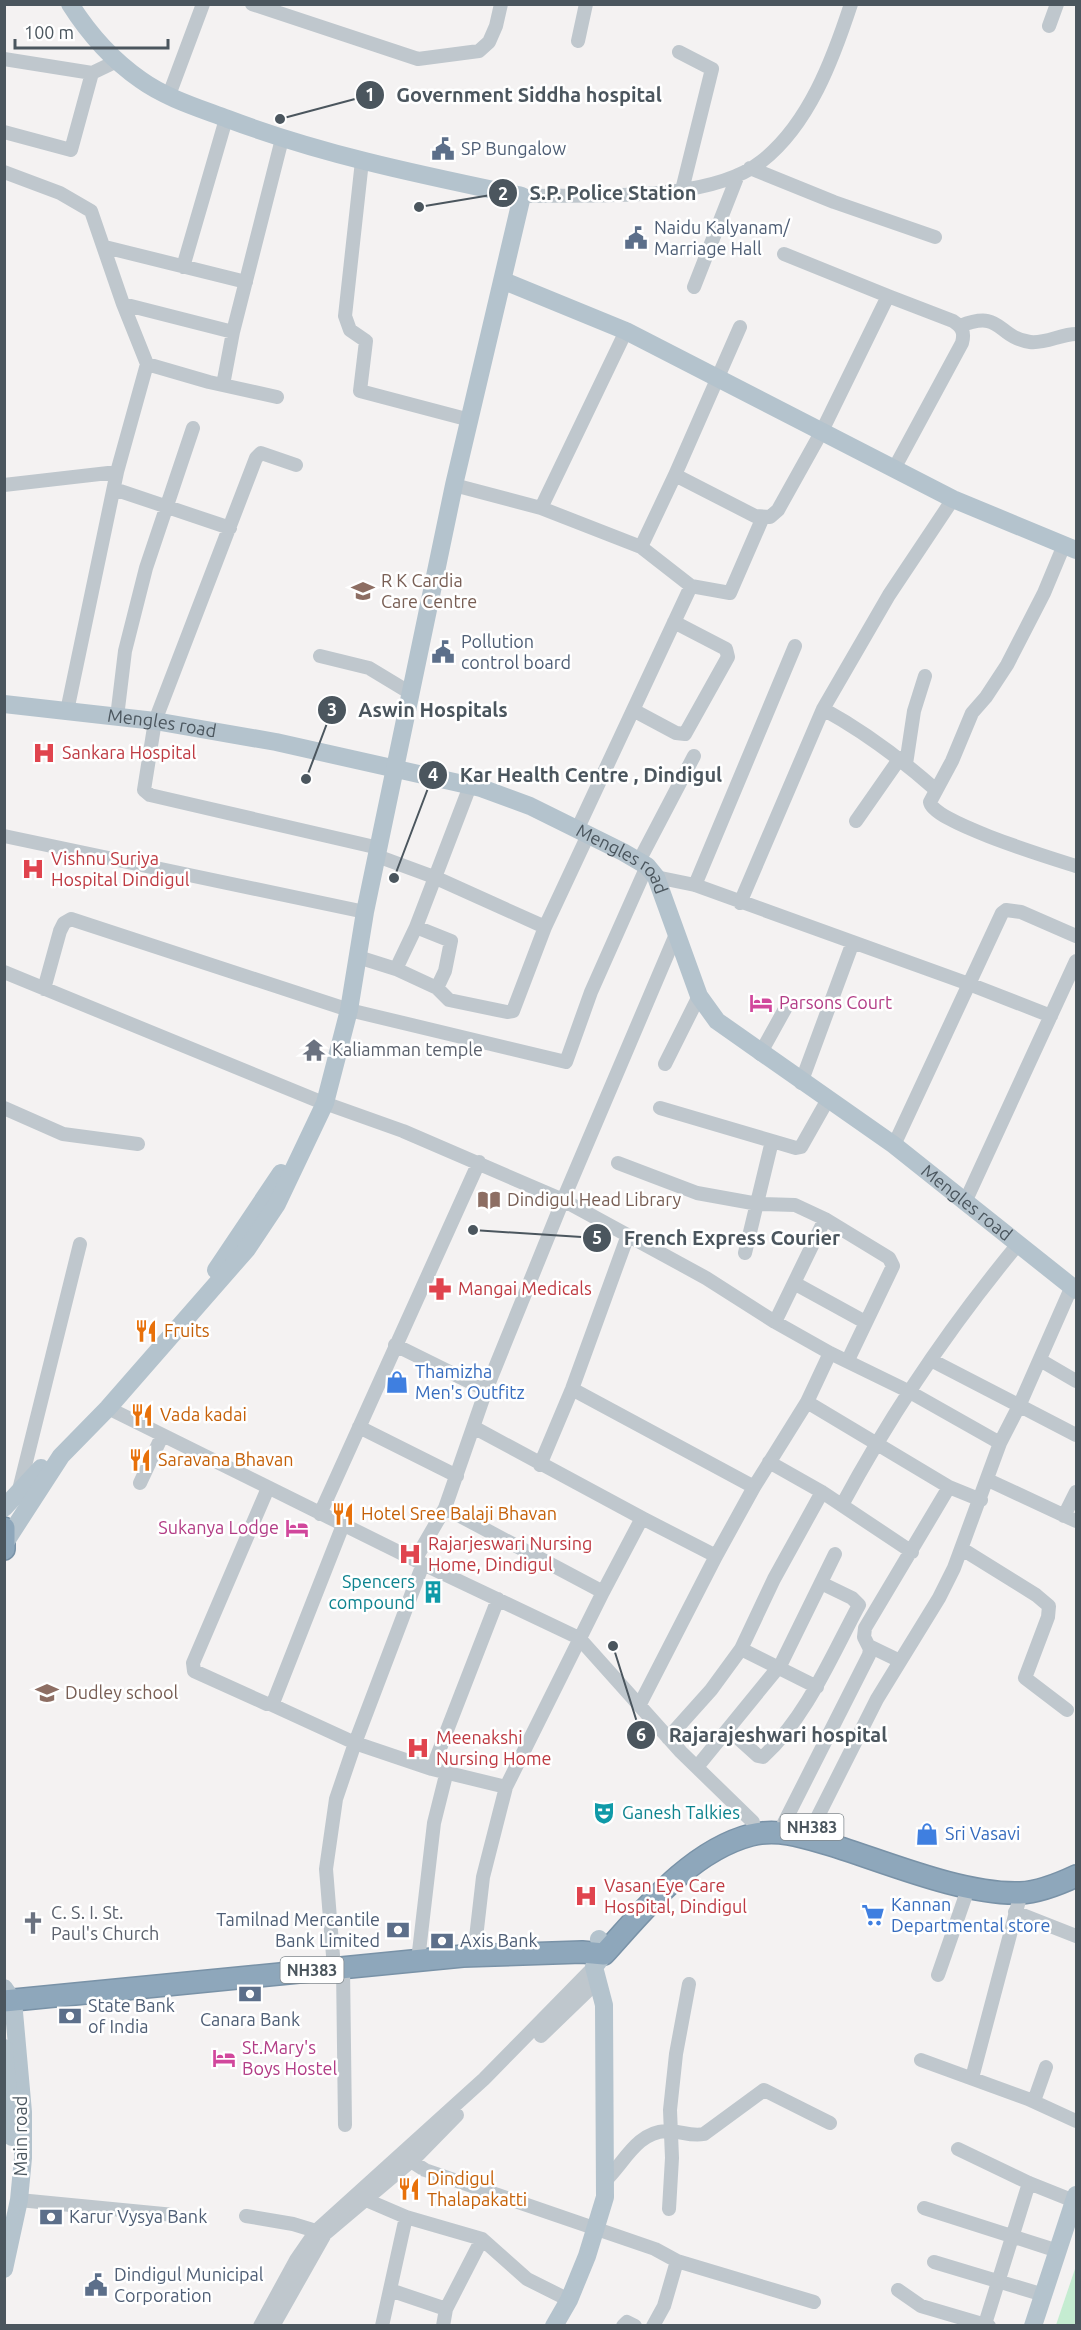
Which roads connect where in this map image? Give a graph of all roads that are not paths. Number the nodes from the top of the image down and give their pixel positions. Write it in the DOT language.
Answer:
graph roads {
  1 [pos="70,4"];
  2 [pos="203,4"];
  3 [pos="252,4"];
  4 [pos="501,4"];
  5 [pos="586,4"];
  6 [pos="851,4"];
  7 [pos="1057,4"];
  8 [pos="270,8"];
  9 [pos="1049,26"];
  10 [pos="578,41"];
  11 [pos="679,52"];
  12 [pos="4,59"];
  13 [pos="117,61"];
  14 [pos="92,73"];
  15 [pos="169,95"];
  16 [pos="226,118"];
  17 [pos="4,132"];
  18 [pos="282,139"];
  19 [pos="362,161"];
  20 [pos="4,172"];
  21 [pos="744,172"];
  22 [pos="682,190"];
  23 [pos="522,196"];
  24 [pos="935,237"];
  25 [pos="105,247"];
  26 [pos="784,254"];
  27 [pos="183,267"];
  28 [pos="504,281"];
  29 [pos="246,282"];
  30 [pos="694,287"];
  31 [pos="888,296"];
  32 [pos="123,304"];
  33 [pos="960,326"];
  34 [pos="740,327"];
  35 [pos="626,331"];
  36 [pos="233,332"];
  37 [pos="1077,334"];
  38 [pos="147,364"];
  39 [pos="719,378"];
  40 [pos="223,385"];
  41 [pos="277,397"];
  42 [pos="470,420"];
  43 [pos="193,428"];
  44 [pos="822,431"];
  45 [pos="296,465"];
  46 [pos="895,467"];
  47 [pos="117,472"];
  48 [pos="675,475"];
  49 [pos="4,485"];
  50 [pos="454,485"];
  51 [pos="114,489"];
  52 [pos="953,499"];
  53 [pos="166,507"];
  54 [pos="542,508"];
  55 [pos="763,517"];
  56 [pos="230,528"];
  57 [pos="641,547"];
  58 [pos="1070,547"];
  59 [pos="691,586"];
  60 [pos="674,622"];
  61 [pos="795,646"];
  62 [pos="320,656"];
  63 [pos="925,676"];
  64 [pos="412,694"];
  65 [pos="4,704"];
  66 [pos="823,709"];
  67 [pos="633,710"];
  68 [pos="67,711"];
  69 [pos="117,717"];
  70 [pos="155,721"];
  71 [pos="694,756"];
  72 [pos="903,761"];
  73 [pos="396,770"];
  74 [pos="470,786"];
  75 [pos="936,790"];
  76 [pos="856,821"];
  77 [pos="583,833"];
  78 [pos="4,836"];
  79 [pos="378,852"];
  80 [pos="1077,866"];
  81 [pos="647,868"];
  82 [pos="434,877"];
  83 [pos="695,885"];
  84 [pos="740,903"];
  85 [pos="365,912"];
  86 [pos="416,927"];
  87 [pos="545,927"];
  88 [pos="677,932"];
  89 [pos="1077,936"];
  90 [pos="853,942"];
  91 [pos="358,957"];
  92 [pos="1077,961"];
  93 [pos="396,969"];
  94 [pos="4,972"];
  95 [pos="969,984"];
  96 [pos="437,988"];
  97 [pos="44,989"];
  98 [pos="699,996"];
  99 [pos="785,1009"];
  100 [pos="349,1010"];
  101 [pos="1051,1016"];
  102 [pos="760,1054"];
  103 [pos="666,1064"];
  104 [pos="801,1083"];
  105 [pos="323,1097"];
  106 [pos="827,1101"];
  107 [pos="4,1108"];
  108 [pos="660,1108"];
  109 [pos="772,1141"];
  110 [pos="138,1144"];
  111 [pos="894,1145"];
  112 [pos="479,1162"];
  113 [pos="618,1163"];
  114 [pos="563,1200"];
  115 [pos="966,1200"];
  116 [pos="758,1204"];
  117 [pos="825,1219"];
  118 [pos="628,1235"];
  119 [pos="1019,1243"];
  120 [pos="80,1244"];
  121 [pos="745,1253"];
  122 [pos="794,1283"];
  123 [pos="1074,1288"];
  124 [pos="196,1301"];
  125 [pos="775,1322"];
  126 [pos="865,1322"];
  127 [pos="395,1345"];
  128 [pos="830,1353"];
  129 [pos="848,1360"];
  130 [pos="931,1360"];
  131 [pos="1040,1360"];
  132 [pos="1077,1381"];
  133 [pos="572,1389"];
  134 [pos="486,1390"];
  135 [pos="908,1391"];
  136 [pos="807,1402"];
  137 [pos="1020,1404"];
  138 [pos="108,1408"];
  139 [pos="360,1427"];
  140 [pos="475,1428"];
  141 [pos="1077,1435"];
  142 [pos="162,1436"];
  143 [pos="1000,1443"];
  144 [pos="875,1444"];
  145 [pos="769,1462"];
  146 [pos="540,1465"];
  147 [pos="457,1476"];
  148 [pos="988,1480"];
  149 [pos="140,1482"];
  150 [pos="754,1487"];
  151 [pos="949,1487"];
  152 [pos="268,1488"];
  153 [pos="822,1492"];
  154 [pos="1077,1492"];
  155 [pos="18,1495"];
  156 [pos="981,1500"];
  157 [pos="842,1505"];
  158 [pos="4,1508"];
  159 [pos="445,1508"];
  160 [pos="320,1514"];
  161 [pos="642,1518"];
  162 [pos="1070,1518"];
  163 [pos="343,1525"];
  164 [pos="5,1539"];
  165 [pos="962,1549"];
  166 [pos="912,1552"];
  167 [pos="835,1554"];
  168 [pos="716,1556"];
  169 [pos="419,1562"];
  170 [pos="821,1583"];
  171 [pos="603,1592"];
  172 [pos="498,1599"];
  173 [pos="579,1638"];
  174 [pos="869,1646"];
  175 [pos="741,1649"];
  176 [pos="900,1661"];
  177 [pos="779,1667"];
  178 [pos="817,1687"];
  179 [pos="270,1704"];
  180 [pos="640,1704"];
  181 [pos="1067,1710"];
  182 [pos="728,1729"];
  183 [pos="668,1738"];
  184 [pos="355,1743"];
  185 [pos="697,1767"];
  186 [pos="432,1769"];
  187 [pos="447,1771"];
  188 [pos="506,1787"];
  189 [pos="753,1822"];
  190 [pos="784,1822"];
  191 [pos="812,1827"];
  192 [pos="1077,1863"];
  193 [pos="1077,1876"];
  194 [pos="969,1886"];
  195 [pos="1018,1902"];
  196 [pos="1077,1936"];
  197 [pos="474,1955"];
  198 [pos="595,1959"];
  199 [pos="418,1960"];
  200 [pos="338,1967"];
  201 [pos="938,1975"];
  202 [pos="689,1984"];
  203 [pos="7,1994"];
  204 [pos="4,2048"];
  205 [pos="921,2060"];
  206 [pos="1046,2067"];
  207 [pos="972,2078"];
  208 [pos="1034,2102"];
  209 [pos="1077,2121"];
  210 [pos="830,2123"];
  211 [pos="345,2125"];
  212 [pos="670,2130"];
  213 [pos="958,2149"];
  214 [pos="411,2161"];
  215 [pos="605,2181"];
  216 [pos="1029,2183"];
  217 [pos="1075,2198"];
  218 [pos="364,2199"];
  219 [pos="19,2200"];
  220 [pos="924,2208"];
  221 [pos="669,2209"];
  222 [pos="174,2215"];
  223 [pos="246,2216"];
  224 [pos="406,2217"];
  225 [pos="4,2222"];
  226 [pos="595,2230"];
  227 [pos="316,2231"];
  228 [pos="1011,2235"];
  229 [pos="483,2239"];
  230 [pos="1058,2251"];
  231 [pos="677,2261"];
  232 [pos="934,2262"];
  233 [pos="4,2269"];
  234 [pos="999,2281"];
  235 [pos="390,2290"];
  236 [pos="898,2290"];
  237 [pos="1044,2295"];
  238 [pos="569,2300"];
  239 [pos="814,2302"];
  240 [pos="446,2309"];
  241 [pos="260,2325"];
  242 [pos="273,2325"];
  243 [pos="382,2325"];
  244 [pos="443,2325"];
  245 [pos="554,2325"];
  246 [pos="623,2325"];
  247 [pos="635,2325"];
  248 [pos="653,2325"];
  249 [pos="987,2325"];
  250 [pos="1033,2325"];
  1 -- 13 [label="main road"];
  2 -- 15 [label="street"];
  3 -- 8 [label="street"];
  4 -- 8 [label="street"];
  5 -- 10 [label="street"];
  6 -- 21 [label="street"];
  7 -- 9 [label="street"];
  11 -- 22 [label="street"];
  12 -- 14 [label="street"];
  13 -- 14 [label="street"];
  13 -- 15 [label="main road"];
  14 -- 17 [label="street"];
  15 -- 16 [label="main road"];
  16 -- 18 [label="main road"];
  16 -- 27 [label="street"];
  18 -- 19 [label="main road"];
  18 -- 29 [label="street"];
  19 -- 23 [label="main road"];
  19 -- 42 [label="street"];
  20 -- 25 [label="street"];
  21 -- 22 [label="street"];
  21 -- 24 [label="street"];
  21 -- 30 [label="street"];
  22 -- 23 [label="street"];
  23 -- 28 [label="main road"];
  25 -- 27 [label="street"];
  25 -- 32 [label="street"];
  26 -- 31 [label="street"];
  27 -- 29 [label="street"];
  28 -- 35 [label="main road"];
  28 -- 42 [label="main road"];
  29 -- 36 [label="street"];
  31 -- 33 [label="street"];
  31 -- 44 [label="street"];
  32 -- 36 [label="street"];
  32 -- 38 [label="street"];
  33 -- 37 [label="street"];
  33 -- 46 [label="street"];
  34 -- 39 [label="street"];
  35 -- 39 [label="main road"];
  35 -- 54 [label="street"];
  36 -- 40 [label="street"];
  38 -- 40 [label="street"];
  38 -- 47 [label="street"];
  39 -- 44 [label="main road"];
  39 -- 48 [label="street"];
  40 -- 41 [label="street"];
  42 -- 50 [label="main road"];
  43 -- 53 [label="street"];
  44 -- 46 [label="main road"];
  44 -- 55 [label="street"];
  45 -- 56 [label="street"];
  46 -- 52 [label="main road"];
  47 -- 49 [label="street"];
  47 -- 51 [label="street"];
  48 -- 55 [label="street"];
  48 -- 57 [label="street"];
  50 -- 54 [label="street"];
  50 -- 64 [label="main road"];
  51 -- 53 [label="street"];
  51 -- 68 [label="street"];
  52 -- 58 [label="main road"];
  52 -- 66 [label="street"];
  53 -- 56 [label="street"];
  53 -- 69 [label="street"];
  54 -- 57 [label="street"];
  55 -- 59 [label="street"];
  56 -- 70 [label="street"];
  57 -- 59 [label="street"];
  58 -- 75 [label="street"];
  59 -- 60 [label="street"];
  60 -- 67 [label="street"];
  60 -- 67 [label="street"];
  61 -- 83 [label="street"];
  62 -- 64 [label="street"];
  63 -- 72 [label="street"];
  64 -- 73 [label="main road"];
  65 -- 68 [label="main road, Mengles road"];
  66 -- 72 [label="street"];
  66 -- 84 [label="street"];
  67 -- 77 [label="street"];
  68 -- 69 [label="main road, Mengles road"];
  69 -- 70 [label="main road, Mengles road"];
  70 -- 73 [label="main road, Mengles road"];
  70 -- 79 [label="street"];
  71 -- 81 [label="street"];
  72 -- 75 [label="street"];
  72 -- 76 [label="street"];
  73 -- 74 [label="main road, Mengles road"];
  73 -- 79 [label="main road"];
  74 -- 77 [label="main road, Mengles road"];
  74 -- 82 [label="street"];
  75 -- 80 [label="street"];
  77 -- 81 [label="main road, Mengles road"];
  77 -- 87 [label="street"];
  78 -- 85 [label="street"];
  79 -- 82 [label="street"];
  79 -- 85 [label="main road"];
  81 -- 83 [label="street"];
  81 -- 88 [label="main road, Mengles road"];
  81 -- 100 [label="street"];
  82 -- 86 [label="street"];
  82 -- 87 [label="street"];
  83 -- 84 [label="street"];
  84 -- 90 [label="street"];
  85 -- 91 [label="main road"];
  86 -- 93 [label="street"];
  86 -- 96 [label="street"];
  87 -- 96 [label="street"];
  88 -- 98 [label="main road, Mengles road"];
  88 -- 114 [label="street"];
  89 -- 95 [label="street"];
  90 -- 95 [label="street"];
  90 -- 104 [label="street"];
  91 -- 93 [label="street"];
  91 -- 100 [label="main road"];
  92 -- 101 [label="street"];
  93 -- 96 [label="street"];
  94 -- 97 [label="street"];
  95 -- 101 [label="street"];
  95 -- 111 [label="street"];
  97 -- 100 [label="street"];
  97 -- 105 [label="street"];
  98 -- 102 [label="main road, Mengles road"];
  98 -- 103 [label="street"];
  99 -- 102 [label="street"];
  100 -- 105 [label="main road"];
  101 -- 115 [label="street"];
  102 -- 104 [label="main road, Mengles road"];
  104 -- 106 [label="main road, Mengles road"];
  105 -- 112 [label="street"];
  105 -- 124 [label="main road"];
  106 -- 109 [label="street"];
  106 -- 111 [label="main road, Mengles road"];
  107 -- 110 [label="street"];
  108 -- 109 [label="street"];
  109 -- 116 [label="street"];
  111 -- 115 [label="main road, Mengles road"];
  112 -- 114 [label="street"];
  112 -- 127 [label="street"];
  113 -- 116 [label="street"];
  114 -- 118 [label="street"];
  114 -- 134 [label="street"];
  115 -- 119 [label="main road, Mengles road"];
  116 -- 117 [label="street"];
  116 -- 121 [label="street"];
  117 -- 122 [label="street"];
  117 -- 126 [label="street"];
  118 -- 125 [label="street"];
  118 -- 133 [label="street"];
  119 -- 123 [label="main road, Mengles road"];
  119 -- 130 [label="street"];
  120 -- 155 [label="street"];
  122 -- 125 [label="street"];
  122 -- 126 [label="street"];
  123 -- 131 [label="street"];
  124 -- 138 [label="main road"];
  124 -- 155 [label="main road"];
  125 -- 128 [label="street"];
  126 -- 129 [label="street"];
  127 -- 134 [label="street"];
  127 -- 139 [label="street"];
  128 -- 129 [label="street"];
  128 -- 136 [label="street"];
  129 -- 135 [label="street"];
  130 -- 135 [label="street"];
  130 -- 137 [label="street"];
  131 -- 132 [label="street"];
  131 -- 137 [label="street"];
  133 -- 146 [label="street"];
  133 -- 150 [label="street"];
  134 -- 140 [label="street"];
  135 -- 143 [label="street"];
  135 -- 144 [label="street"];
  136 -- 144 [label="street"];
  136 -- 145 [label="street"];
  137 -- 141 [label="street"];
  137 -- 143 [label="street"];
  138 -- 142 [label="street"];
  138 -- 164 [label="main road"];
  139 -- 147 [label="street"];
  139 -- 160 [label="street"];
  140 -- 146 [label="street"];
  140 -- 147 [label="street"];
  142 -- 149 [label="street"];
  142 -- 152 [label="street"];
  143 -- 148 [label="street"];
  144 -- 151 [label="street"];
  144 -- 157 [label="street"];
  145 -- 150 [label="street"];
  145 -- 153 [label="street"];
  146 -- 161 [label="street"];
  147 -- 159 [label="street"];
  148 -- 156 [label="street"];
  148 -- 162 [label="street"];
  150 -- 168 [label="street"];
  151 -- 156 [label="street"];
  151 -- 166 [label="street"];
  152 -- 160 [label="street"];
  152 -- 179 [label="street"];
  153 -- 157 [label="street"];
  153 -- 175 [label="street"];
  154 -- 162 [label="street"];
  155 -- 158 [label="main road"];
  156 -- 165 [label="street"];
  157 -- 166 [label="street"];
  159 -- 169 [label="street"];
  159 -- 171 [label="street"];
  160 -- 163 [label="street"];
  161 -- 168 [label="street"];
  161 -- 171 [label="street"];
  163 -- 169 [label="street"];
  163 -- 179 [label="street"];
  165 -- 176 [label="street"];
  165 -- 181 [label="street"];
  166 -- 174 [label="street"];
  167 -- 170 [label="street"];
  168 -- 180 [label="street"];
  169 -- 172 [label="street"];
  169 -- 184 [label="street"];
  170 -- 177 [label="street"];
  170 -- 178 [label="street"];
  171 -- 173 [label="street"];
  172 -- 173 [label="street"];
  172 -- 186 [label="street"];
  173 -- 180 [label="street"];
  173 -- 188 [label="street"];
  174 -- 176 [label="street"];
  174 -- 190 [label="street"];
  175 -- 177 [label="street"];
  175 -- 183 [label="street"];
  176 -- 191 [label="street"];
  177 -- 178 [label="street"];
  177 -- 182 [label="street"];
  178 -- 182 [label="street"];
  179 -- 184 [label="street"];
  180 -- 183 [label="street"];
  182 -- 185 [label="street"];
  183 -- 185 [label="street"];
  184 -- 186 [label="street"];
  184 -- 200 [label="street"];
  185 -- 189 [label="street"];
  186 -- 187 [label="street"];
  187 -- 188 [label="street"];
  187 -- 199 [label="street"];
  188 -- 197 [label="street"];
  189 -- 190 [label="highway, NH383"];
  189 -- 198 [label="highway, NH383"];
  190 -- 191 [label="highway, NH383"];
  191 -- 192 [label="highway, NH383"];
  193 -- 195 [label="highway, NH383"];
  194 -- 195 [label="highway, NH383"];
  194 -- 198 [label="highway, NH383"];
  194 -- 201 [label="street"];
  195 -- 196 [label="street"];
  195 -- 207 [label="street"];
  197 -- 198 [label="highway, NH383"];
  197 -- 199 [label="highway, NH383"];
  198 -- 214 [label="street"];
  198 -- 215 [label="main road"];
  198 -- 227 [label="street"];
  199 -- 200 [label="highway, NH383"];
  200 -- 203 [label="highway, NH383"];
  200 -- 211 [label="street"];
  202 -- 212 [label="street"];
  203 -- 219 [label="main road, Main road"];
  204 -- 225 [label="main road, Main road"];
  205 -- 207 [label="street"];
  206 -- 208 [label="street"];
  207 -- 208 [label="street"];
  208 -- 209 [label="street"];
  210 -- 212 [label="street"];
  212 -- 215 [label="street"];
  212 -- 221 [label="street"];
  213 -- 216 [label="street"];
  214 -- 218 [label="street"];
  214 -- 226 [label="street"];
  215 -- 226 [label="main road"];
  216 -- 217 [label="street"];
  216 -- 228 [label="street"];
  217 -- 230 [label="main road"];
  218 -- 224 [label="street"];
  218 -- 242 [label="street"];
  219 -- 222 [label="street"];
  219 -- 233 [label="main road, Main road"];
  220 -- 228 [label="street"];
  223 -- 227 [label="street"];
  224 -- 229 [label="street"];
  224 -- 235 [label="street"];
  226 -- 231 [label="street"];
  226 -- 238 [label="main road"];
  227 -- 241 [label="street"];
  228 -- 230 [label="street"];
  228 -- 234 [label="street"];
  229 -- 238 [label="street"];
  229 -- 240 [label="street"];
  230 -- 237 [label="main road"];
  231 -- 239 [label="street"];
  231 -- 248 [label="street"];
  232 -- 234 [label="street"];
  234 -- 237 [label="street"];
  234 -- 249 [label="street"];
  235 -- 240 [label="street"];
  235 -- 243 [label="street"];
  236 -- 249 [label="street"];
  237 -- 250 [label="main road"];
  238 -- 245 [label="main road"];
  240 -- 244 [label="street"];
  246 -- 247 [label="street"];
}
